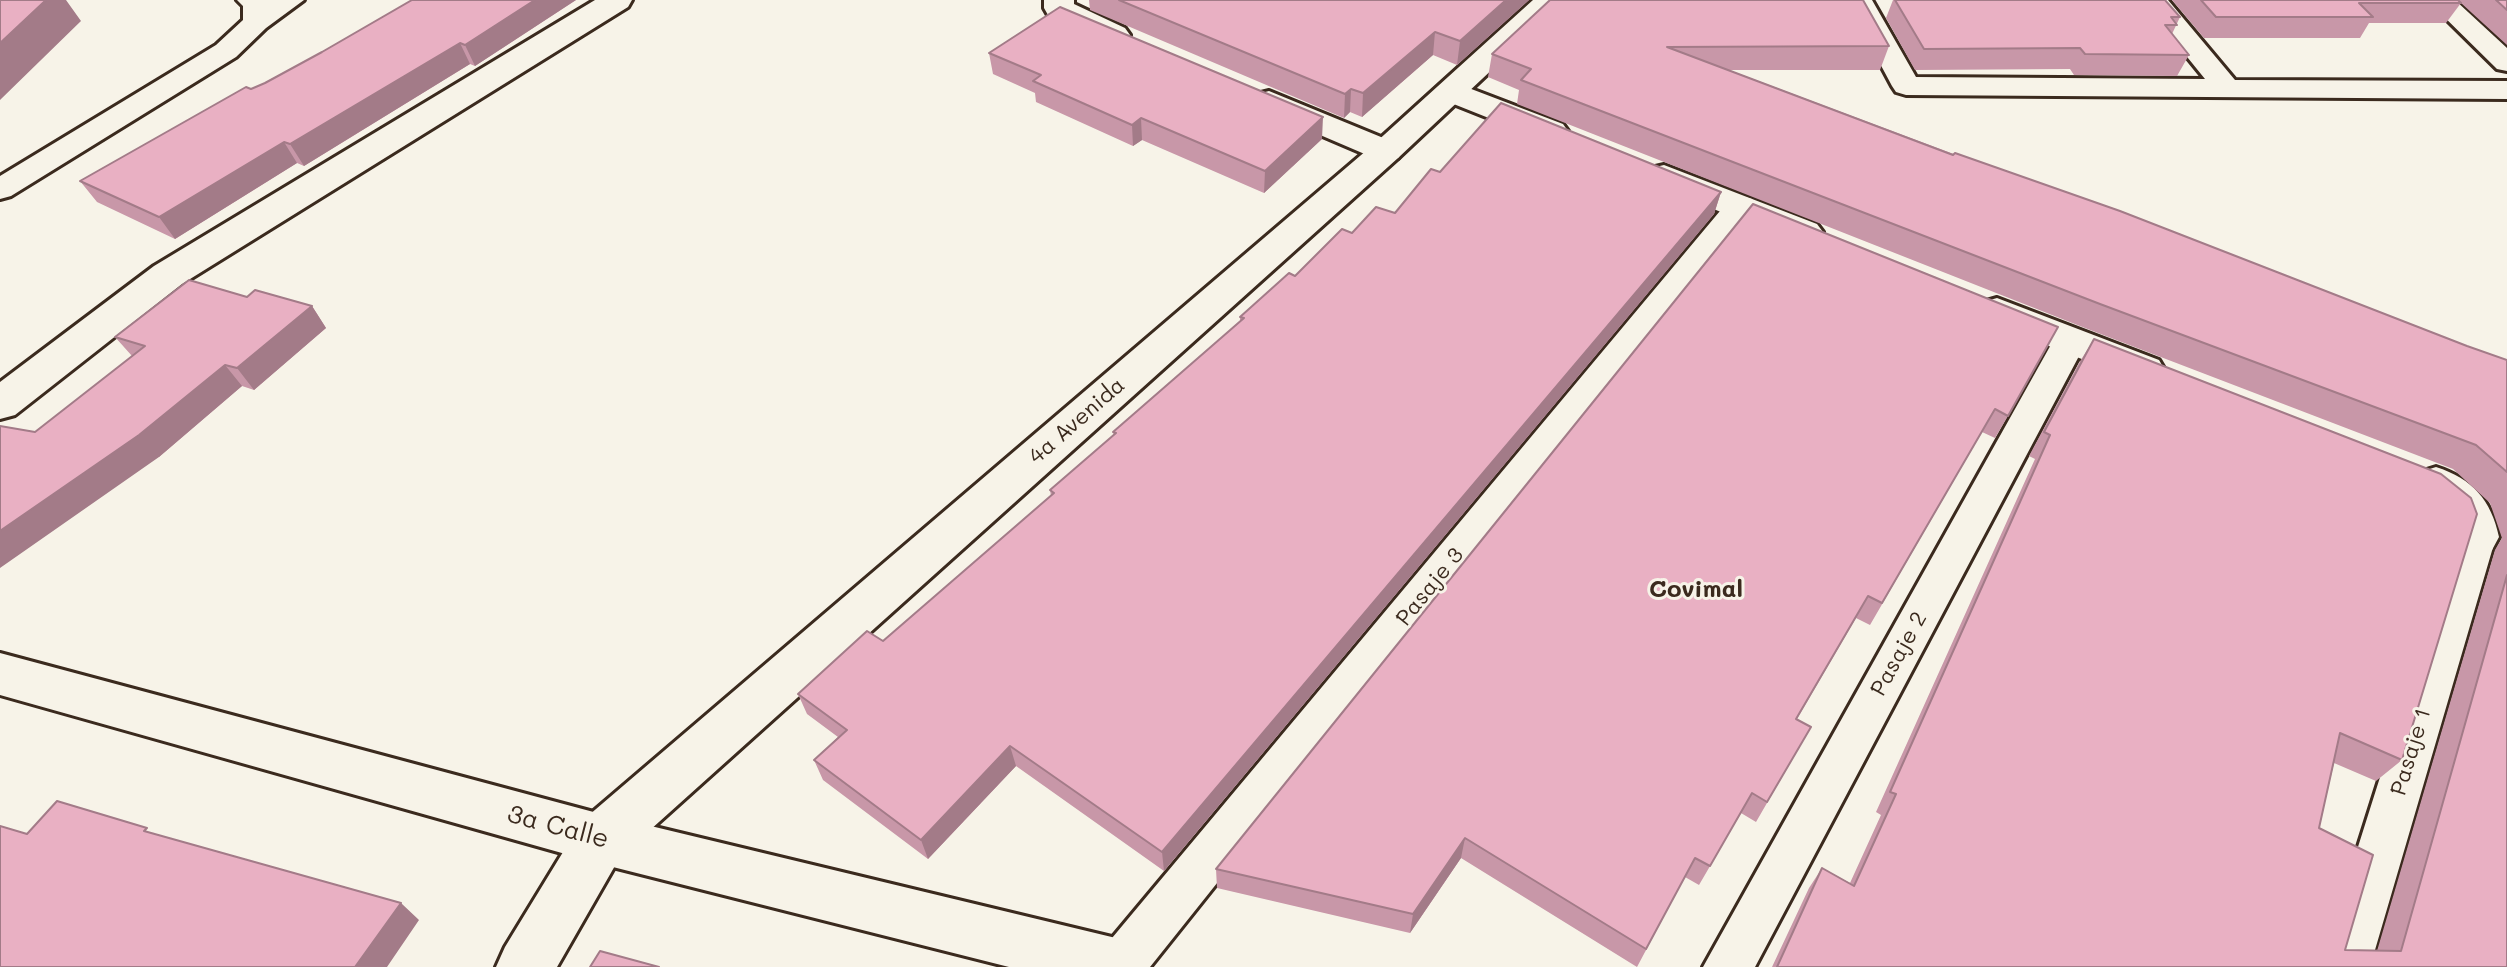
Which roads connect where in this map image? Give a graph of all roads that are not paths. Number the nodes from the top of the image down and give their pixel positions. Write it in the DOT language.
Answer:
graph roads {
  1 [pos="291,0"];
  2 [pos="617,0"];
  3 [pos="1059,0"];
  4 [pos="1551,0"];
  5 [pos="1859,0"];
  6 [pos="2154,0"];
  7 [pos="2440,0"];
  8 [pos="253,11"];
  9 [pos="1141,47"];
  10 [pos="2507,63"];
  11 [pos="1242,89"];
  12 [pos="2228,89"];
  13 [pos="2507,90"];
  14 [pos="1453,92"];
  15 [pos="1582,143"];
  16 [pos="1386,151"];
  17 [pos="1625,161"];
  18 [pos="0,189"];
  19 [pos="1741,206"];
  20 [pos="1841,247"];
  21 [pos="1970,300"];
  22 [pos="2070,341"];
  23 [pos="2172,381"];
  24 [pos="0,404"];
  25 [pos="2406,472"];
  26 [pos="2476,537"];
  27 [pos="8,686"];
  28 [pos="601,839"];
  29 [pos="525,967"];
  30 [pos="1120,967"];
  31 [pos="1728,967"];
  32 [pos="2345,967"];
  1 -- 8 [label="lane"];
  2 -- 24 [label="street"];
  3 -- 9 [label="street"];
  4 -- 14 [label="street, 4a Avenida"];
  5 -- 12 [label="lane"];
  6 -- 12 [label="lane"];
  7 -- 10 [label="lane"];
  8 -- 18 [label="lane"];
  11 -- 16 [label="street"];
  12 -- 13 [label="lane"];
  14 -- 15 [label="street"];
  14 -- 16 [label="street, 4a Avenida"];
  16 -- 28 [label="street, 4a Avenida"];
  17 -- 19 [label="street"];
  19 -- 20 [label="street"];
  19 -- 30 [label="lane, Pasaje 3"];
  21 -- 22 [label="street"];
  22 -- 23 [label="street"];
  22 -- 31 [label="lane, Pasaje 2"];
  25 -- 26 [label="street"];
  26 -- 32 [label="lane, Pasaje 1"];
  27 -- 28 [label="street, 3a Calle"];
  28 -- 29 [label="street, 4a Avenida"];
  28 -- 30 [label="street, 3a Calle"];
}
